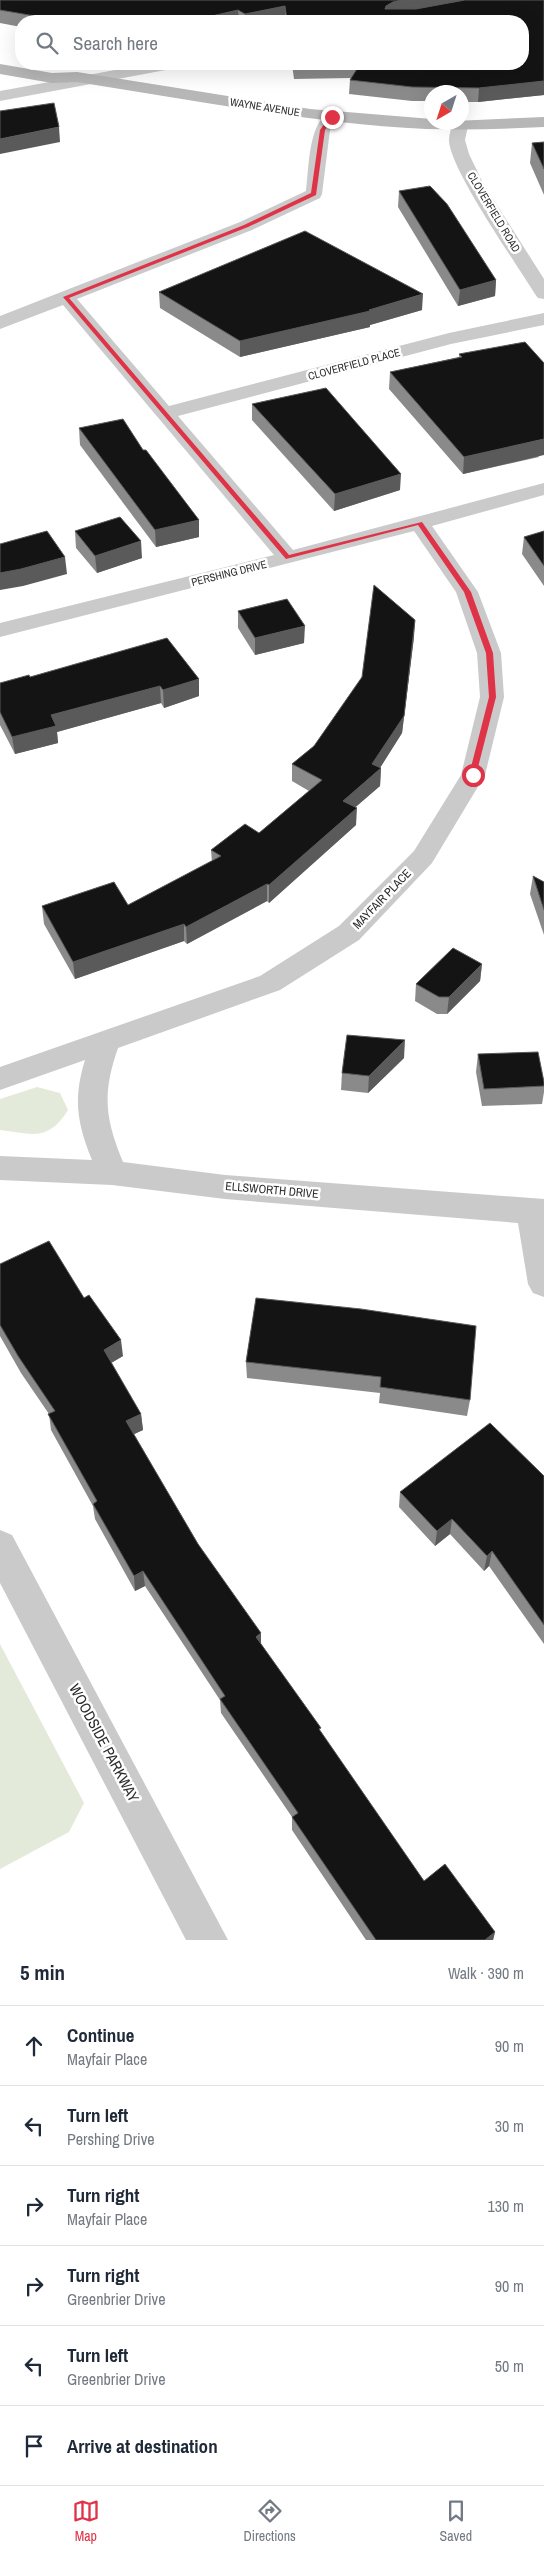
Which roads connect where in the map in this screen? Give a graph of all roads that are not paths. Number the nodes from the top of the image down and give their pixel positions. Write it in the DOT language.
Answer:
graph roads {
  1 [pos="0,58"];
  2 [pos="15,61"];
  3 [pos="0,69"];
  4 [pos="65,70"];
  5 [pos="134,70"];
  6 [pos="85,78"];
  7 [pos="0,96"];
  8 [pos="332,117"];
  9 [pos="544,122"];
  10 [pos="424,125"];
  11 [pos="469,126"];
  12 [pos="459,130"];
  13 [pos="544,294"];
  14 [pos="66,297"];
  15 [pos="544,319"];
  16 [pos="0,323"];
  17 [pos="165,413"];
  18 [pos="544,488"];
  19 [pos="420,523"];
  20 [pos="288,558"];
  21 [pos="0,630"];
  22 [pos="106,1041"];
  23 [pos="0,1079"];
  24 [pos="0,1168"];
  25 [pos="112,1173"];
  26 [pos="538,1212"];
  27 [pos="544,1284"];
  28 [pos="0,1547"];
  29 [pos="208,1940"];
  1 -- 2 [label="street"];
  3 -- 6 [label="street, WAYNE AVENUE"];
  4 -- 6 [label="street, WAYNE AVENUE"];
  5 -- 6 [label="street"];
  6 -- 7 [label="street"];
  6 -- 8 [label="street, WAYNE AVENUE"];
  8 -- 10 [label="street, WAYNE AVENUE"];
  8 -- 14 [label="street"];
  9 -- 11 [label="street, WAYNE AVENUE"];
  12 -- 13 [label="street, CLOVERFIELD ROAD"];
  14 -- 16 [label="street"];
  14 -- 17 [label="street"];
  15 -- 17 [label="street, CLOVERFIELD PLACE"];
  17 -- 20 [label="street"];
  18 -- 19 [label="street, PERSHING DRIVE"];
  19 -- 20 [label="street, PERSHING DRIVE"];
  19 -- 22 [label="street, MAYFAIR PLACE"];
  20 -- 21 [label="street, PERSHING DRIVE"];
  22 -- 23 [label="street, MAYFAIR PLACE"];
  22 -- 25 [label="street"];
  24 -- 25 [label="street, ELLSWORTH DRIVE"];
  25 -- 26 [label="street, ELLSWORTH DRIVE"];
  26 -- 27 [label="street"];
  28 -- 29 [label="street, WOODSIDE PARKWAY"];
}
